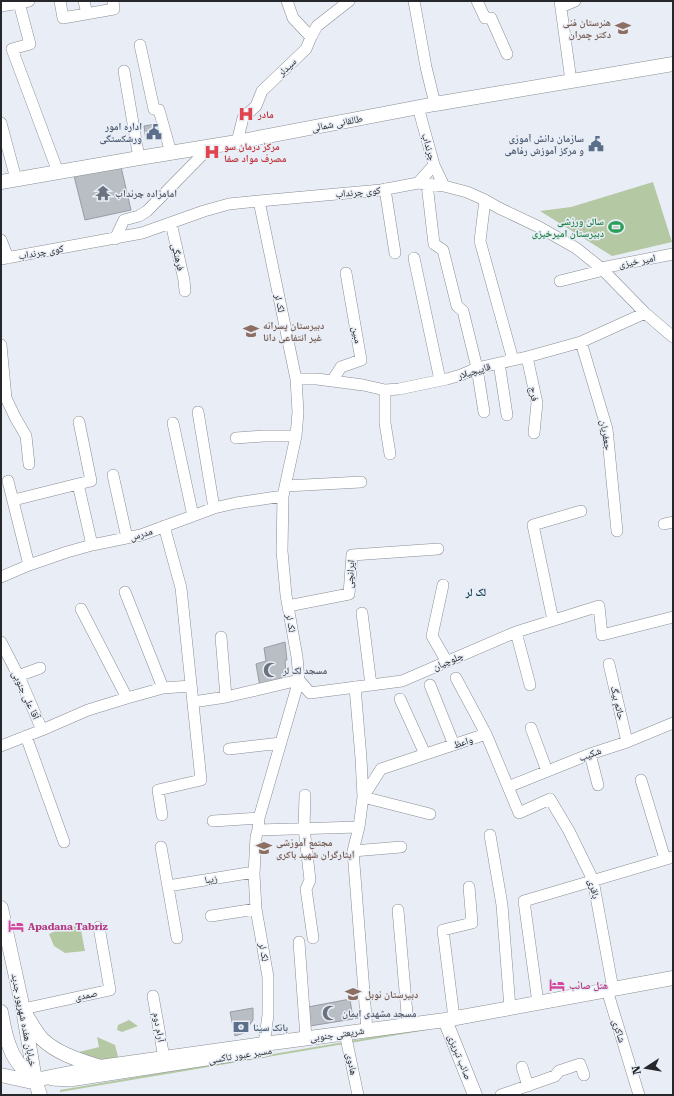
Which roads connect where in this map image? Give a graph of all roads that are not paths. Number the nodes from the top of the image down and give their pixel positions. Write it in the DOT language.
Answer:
graph roads {
  1 [pos="60,1"];
  2 [pos="84,1"];
  3 [pos="113,1"];
  4 [pos="287,1"];
  5 [pos="349,1"];
  6 [pos="414,1"];
  7 [pos="476,1"];
  8 [pos="575,1"];
  9 [pos="24,2"];
  10 [pos="561,4"];
  11 [pos="1,6"];
  12 [pos="87,14"];
  13 [pos="311,37"];
  14 [pos="140,45"];
  15 [pos="507,54"];
  16 [pos="673,64"];
  17 [pos="124,71"];
  18 [pos="571,81"];
  19 [pos="435,104"];
  20 [pos="418,108"];
  21 [pos="1,123"];
  22 [pos="237,142"];
  23 [pos="211,146"];
  24 [pos="171,153"];
  25 [pos="139,158"];
  26 [pos="434,165"];
  27 [pos="58,172"];
  28 [pos="16,179"];
  29 [pos="1,182"];
  30 [pos="422,184"];
  31 [pos="444,186"];
  32 [pos="385,189"];
  33 [pos="485,200"];
  34 [pos="259,201"];
  35 [pos="171,223"];
  36 [pos="115,238"];
  37 [pos="1,240"];
  38 [pos="395,253"];
  39 [pos="673,254"];
  40 [pos="414,258"];
  41 [pos="4,259"];
  42 [pos="602,269"];
  43 [pos="346,273"];
  44 [pos="560,281"];
  45 [pos="185,291"];
  46 [pos="645,313"];
  47 [pos="673,323"];
  48 [pos="660,326"];
  49 [pos="673,337"];
  50 [pos="581,342"];
  51 [pos="1,345"];
  52 [pos="527,357"];
  53 [pos="513,360"];
  54 [pos="499,363"];
  55 [pos="477,368"];
  56 [pos="3,372"];
  57 [pos="296,379"];
  58 [pos="440,380"];
  59 [pos="332,381"];
  60 [pos="385,390"];
  61 [pos="198,412"];
  62 [pos="484,412"];
  63 [pos="507,415"];
  64 [pos="79,422"];
  65 [pos="173,423"];
  66 [pos="534,432"];
  67 [pos="296,436"];
  68 [pos="236,438"];
  69 [pos="390,454"];
  70 [pos="29,464"];
  71 [pos="113,475"];
  72 [pos="8,481"];
  73 [pos="361,482"];
  74 [pos="78,484"];
  75 [pos="284,491"];
  76 [pos="14,500"];
  77 [pos="214,508"];
  78 [pos="581,511"];
  79 [pos="193,516"];
  80 [pos="164,526"];
  81 [pos="617,531"];
  82 [pos="127,538"];
  83 [pos="92,545"];
  84 [pos="438,549"];
  85 [pos="29,565"];
  86 [pos="1,577"];
  87 [pos="443,585"];
  88 [pos="125,592"];
  89 [pos="288,606"];
  90 [pos="81,609"];
  91 [pos="362,613"];
  92 [pos="673,617"];
  93 [pos="553,620"];
  94 [pos="516,632"];
  95 [pos="221,637"];
  96 [pos="1,642"];
  97 [pos="447,662"];
  98 [pos="609,664"];
  99 [pos="40,668"];
  100 [pos="18,676"];
  101 [pos="456,678"];
  102 [pos="299,680"];
  103 [pos="371,685"];
  104 [pos="430,685"];
  105 [pos="530,685"];
  106 [pos="191,686"];
  107 [pos="355,687"];
  108 [pos="163,688"];
  109 [pos="226,697"];
  110 [pos="127,698"];
  111 [pos="400,699"];
  112 [pos="193,702"];
  113 [pos="673,723"];
  114 [pos="531,728"];
  115 [pos="42,730"];
  116 [pos="486,734"];
  117 [pos="26,736"];
  118 [pos="626,742"];
  119 [pos="281,743"];
  120 [pos="454,745"];
  121 [pos="1,746"];
  122 [pos="229,749"];
  123 [pos="425,754"];
  124 [pos="590,754"];
  125 [pos="547,771"];
  126 [pos="640,780"];
  127 [pos="598,785"];
  128 [pos="508,787"];
  129 [pos="305,795"];
  130 [pos="364,797"];
  131 [pos="550,799"];
  132 [pos="430,814"];
  133 [pos="162,815"];
  134 [pos="213,820"];
  135 [pos="258,824"];
  136 [pos="359,827"];
  137 [pos="304,828"];
  138 [pos="490,835"];
  139 [pos="64,842"];
  140 [pos="161,847"];
  141 [pos="401,847"];
  142 [pos="353,851"];
  143 [pos="669,858"];
  144 [pos="254,872"];
  145 [pos="593,880"];
  146 [pos="168,886"];
  147 [pos="469,887"];
  148 [pos="1,908"];
  149 [pos="256,909"];
  150 [pos="398,910"];
  151 [pos="211,916"];
  152 [pos="99,927"];
  153 [pos="177,938"];
  154 [pos="313,938"];
  155 [pos="299,942"];
  156 [pos="673,978"];
  157 [pos="610,989"];
  158 [pos="153,996"];
  159 [pos="538,1003"];
  160 [pos="510,1008"];
  161 [pos="23,1009"];
  162 [pos="1,1012"];
  163 [pos="449,1019"];
  164 [pos="408,1025"];
  165 [pos="367,1030"];
  166 [pos="345,1036"];
  167 [pos="306,1038"];
  168 [pos="264,1044"];
  169 [pos="164,1058"];
  170 [pos="100,1067"];
  171 [pos="522,1067"];
  172 [pos="1,1075"];
  173 [pos="584,1075"];
  174 [pos="35,1080"];
  175 [pos="528,1086"];
  176 [pos="40,1095"];
  177 [pos="358,1095"];
  178 [pos="475,1095"];
  179 [pos="501,1095"];
  180 [pos="640,1095"];
  1 -- 12 [label="street"];
  2 -- 12 [label="street"];
  3 -- 12 [label="street"];
  4 -- 13 [label="street"];
  5 -- 13 [label="street, سیدلر"];
  6 -- 19 [label="street"];
  7 -- 15 [label="street"];
  8 -- 10 [label="street"];
  9 -- 11 [label="street"];
  9 -- 27 [label="street"];
  10 -- 18 [label="street"];
  13 -- 22 [label="street, سیدلر"];
  14 -- 24 [label="street"];
  16 -- 18 [label="main road, طالقانی شمالی"];
  17 -- 25 [label="street"];
  18 -- 19 [label="main road, طالقانی شمالی"];
  19 -- 20 [label="main road, طالقانی شمالی"];
  20 -- 22 [label="main road, طالقانی شمالی"];
  20 -- 26 [label="street, چرنداب"];
  21 -- 28 [label="street"];
  22 -- 23 [label="main road, طالقانی شمالی"];
  23 -- 24 [label="main road, طالقانی شمالی"];
  23 -- 36 [label="street"];
  24 -- 25 [label="main road, طالقانی شمالی"];
  25 -- 27 [label="main road, طالقانی شمالی"];
  26 -- 30 [label="street"];
  26 -- 31 [label="street, چرنداب"];
  27 -- 28 [label="main road, طالقانی شمالی"];
  28 -- 29 [label="main road, طالقانی شمالی"];
  30 -- 31 [label="street, کوی چرنداب"];
  30 -- 32 [label="street, کوی چرنداب"];
  30 -- 55 [label="street"];
  31 -- 33 [label="street, کوی چرنداب"];
  32 -- 34 [label="street, کوی چرنداب"];
  32 -- 38 [label="street"];
  33 -- 42 [label="street, کوی چرنداب"];
  33 -- 53 [label="street"];
  34 -- 35 [label="street, کوی چرنداب"];
  34 -- 57 [label="street, لک لر"];
  35 -- 36 [label="street, کوی چرنداب"];
  35 -- 45 [label="street, فرهنگی"];
  36 -- 41 [label="street, کوی چرنداب"];
  37 -- 41 [label="street"];
  39 -- 42 [label="street, امیر خیزی"];
  40 -- 58 [label="street"];
  42 -- 44 [label="street, امیر خیزی"];
  42 -- 46 [label="street, کوی چرنداب"];
  43 -- 59 [label="street, مبین"];
  46 -- 48 [label="street, کوی چرنداب"];
  46 -- 50 [label="street, قاپیچیلار"];
  47 -- 48 [label="street"];
  48 -- 49 [label="street, کوی چرنداب"];
  50 -- 52 [label="street, قاپیچیلار"];
  50 -- 81 [label="street, جعفریان"];
  51 -- 56 [label="street"];
  52 -- 53 [label="street, قاپیچیلار"];
  52 -- 66 [label="street, فرج"];
  53 -- 54 [label="street, قاپیچیلار"];
  54 -- 55 [label="street, قاپیچیلار"];
  54 -- 63 [label="street"];
  55 -- 58 [label="street, قاپیچیلار"];
  55 -- 62 [label="street"];
  56 -- 70 [label="street"];
  57 -- 59 [label="street, قاپیچیلار"];
  57 -- 67 [label="street, لک لر"];
  58 -- 60 [label="street, قاپیچیلار"];
  59 -- 60 [label="street, قاپیچیلار"];
  60 -- 69 [label="street"];
  61 -- 77 [label="street"];
  64 -- 74 [label="street"];
  65 -- 79 [label="street"];
  67 -- 68 [label="street"];
  67 -- 75 [label="street, لک لر"];
  71 -- 82 [label="street"];
  72 -- 76 [label="street"];
  73 -- 75 [label="street, مدرس"];
  74 -- 76 [label="street"];
  74 -- 83 [label="street"];
  75 -- 77 [label="street, مدرس"];
  75 -- 89 [label="street, لک لر"];
  76 -- 85 [label="street"];
  77 -- 79 [label="street, مدرس"];
  78 -- 93 [label="street"];
  79 -- 80 [label="street, مدرس"];
  80 -- 82 [label="street, مدرس"];
  80 -- 106 [label="street"];
  82 -- 83 [label="street, مدرس"];
  83 -- 85 [label="street, مدرس"];
  84 -- 89 [label="street, ایرانچی"];
  85 -- 86 [label="street, مدرس"];
  87 -- 97 [label="street"];
  88 -- 108 [label="street"];
  89 -- 102 [label="street, لک لر"];
  90 -- 110 [label="street"];
  91 -- 103 [label="street"];
  92 -- 93 [label="street, چلوچیان"];
  93 -- 94 [label="street, چلوچیان"];
  94 -- 97 [label="street, چلوچیان"];
  94 -- 105 [label="street"];
  95 -- 109 [label="street"];
  96 -- 100 [label="street, آقا علی جنوبی"];
  97 -- 103 [label="street, چلوچیان"];
  98 -- 118 [label="street, حاتم بیگ"];
  99 -- 100 [label="street"];
  100 -- 115 [label="street, آقا علی جنوبی"];
  101 -- 116 [label="street"];
  102 -- 107 [label="street, چلوچیان"];
  102 -- 109 [label="street"];
  102 -- 119 [label="street, لک لر"];
  103 -- 107 [label="street, چلوچیان"];
  104 -- 120 [label="street"];
  106 -- 108 [label="street"];
  106 -- 112 [label="street"];
  107 -- 130 [label="street"];
  108 -- 110 [label="street"];
  109 -- 112 [label="street"];
  110 -- 115 [label="street"];
  111 -- 123 [label="street"];
  112 -- 133 [label="street"];
  113 -- 118 [label="street, شکیب"];
  114 -- 125 [label="street"];
  115 -- 117 [label="street, آقا علی جنوبی"];
  116 -- 120 [label="street, واعظ"];
  116 -- 128 [label="street, واعظ"];
  117 -- 121 [label="street, آقا علی جنوبی"];
  117 -- 139 [label="street"];
  118 -- 124 [label="street, شکیب"];
  119 -- 122 [label="street"];
  119 -- 135 [label="street, لک لر"];
  120 -- 123 [label="street, واعظ"];
  123 -- 130 [label="street, واعظ"];
  124 -- 125 [label="street, شکیب"];
  124 -- 127 [label="street"];
  125 -- 128 [label="street, شکیب"];
  126 -- 143 [label="street"];
  128 -- 131 [label="street, واعظ"];
  129 -- 137 [label="street"];
  130 -- 132 [label="street"];
  130 -- 136 [label="street, واعظ"];
  131 -- 145 [label="street, باقری"];
  134 -- 135 [label="street"];
  135 -- 137 [label="street"];
  135 -- 144 [label="street, لک لر"];
  136 -- 137 [label="street"];
  136 -- 142 [label="street, واعظ"];
  137 -- 154 [label="street"];
  138 -- 160 [label="street"];
  140 -- 146 [label="street"];
  141 -- 142 [label="street"];
  142 -- 165 [label="street, واعظ"];
  143 -- 145 [label="street"];
  144 -- 146 [label="street, زیبا"];
  144 -- 149 [label="street, لک لر"];
  145 -- 157 [label="street, باقری"];
  145 -- 159 [label="street"];
  146 -- 153 [label="street"];
  147 -- 163 [label="street"];
  148 -- 161 [label="main road, خیابان هفده شهریور جدید"];
  149 -- 151 [label="street"];
  149 -- 168 [label="street, لک لر"];
  150 -- 164 [label="street"];
  152 -- 161 [label="street, صمدی"];
  155 -- 167 [label="street"];
  156 -- 157 [label="main road, شریعتی جنوبی"];
  157 -- 159 [label="main road, شریعتی جنوبی"];
  157 -- 180 [label="street, شاکری"];
  158 -- 169 [label="street, آرام دوم"];
  159 -- 160 [label="main road, شریعتی جنوبی"];
  160 -- 163 [label="main road, شریعتی جنوبی"];
  161 -- 170 [label="main road"];
  161 -- 174 [label="main road, خیابان هفده شهریور جدید"];
  162 -- 174 [label="main road, خیابان هفده شهریور جدید"];
  163 -- 164 [label="main road, شریعتی جنوبی"];
  163 -- 166 [label="street, مسیر عبور تاکسی"];
  163 -- 178 [label="main road, صائب تبریزی"];
  164 -- 165 [label="main road, شریعتی جنوبی"];
  165 -- 166 [label="main road, شریعتی جنوبی"];
  166 -- 167 [label="main road, شریعتی جنوبی"];
  166 -- 174 [label="street, مسیر عبور تاکسی"];
  166 -- 177 [label="street, هادوی"];
  167 -- 168 [label="main road, شریعتی جنوبی"];
  168 -- 169 [label="main road, شریعتی جنوبی"];
  169 -- 170 [label="main road, شریعتی جنوبی"];
  170 -- 174 [label="main road, شریعتی جنوبی"];
  171 -- 175 [label="street"];
  172 -- 174 [label="main road, شریعتی جنوبی"];
  173 -- 175 [label="street"];
  174 -- 176 [label="main road"];
  175 -- 179 [label="street"];
}
